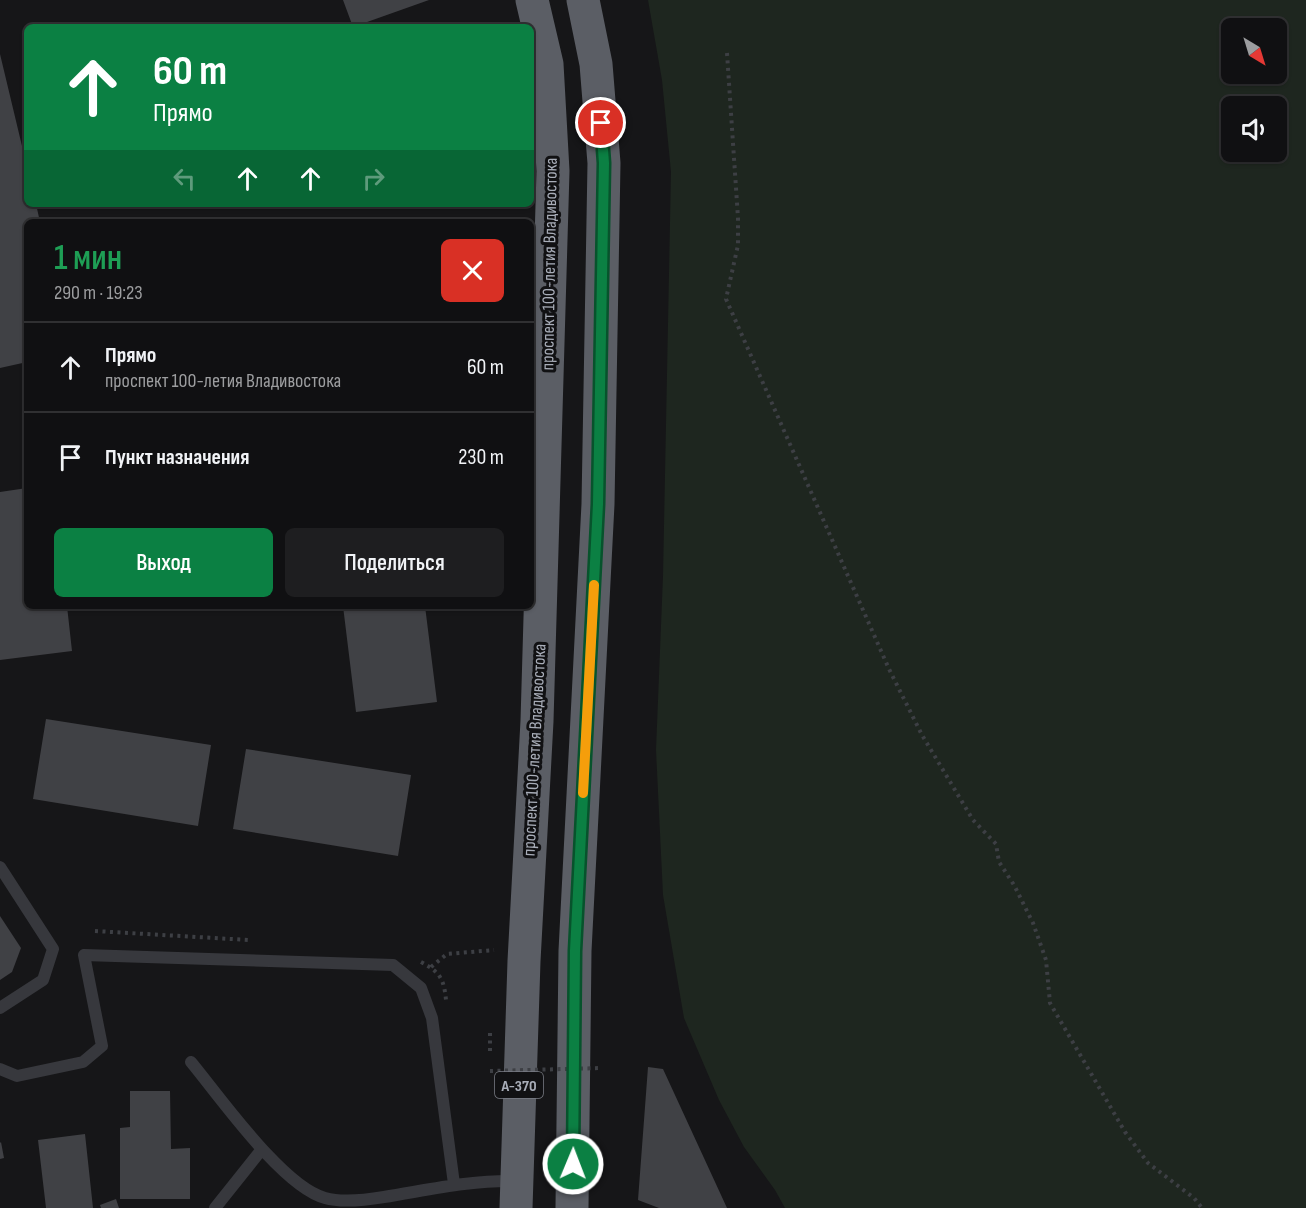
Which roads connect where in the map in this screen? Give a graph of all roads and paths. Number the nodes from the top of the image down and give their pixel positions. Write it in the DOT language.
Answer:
graph roads {
  1 [pos="532,0"];
  2 [pos="583,0"];
  3 [pos="727,53"];
  4 [pos="0,867"];
  5 [pos="95,932"];
  6 [pos="258,940"];
  7 [pos="509,956"];
  8 [pos="416,960"];
  9 [pos="431,967"];
  10 [pos="0,1008"];
  11 [pos="447,1008"];
  12 [pos="191,1062"];
  13 [pos="0,1068"];
  14 [pos="603,1068"];
  15 [pos="490,1071"];
  16 [pos="262,1149"];
  17 [pos="454,1184"];
  18 [pos="516,1194"];
  19 [pos="215,1208"];
  20 [pos="572,1208"];
  21 [pos="1202,1208"];
  1 -- 7 [label="highway, проспект 100-летия Владивостока"];
  2 -- 20 [label="highway"];
  3 -- 21 [label="path"];
  4 -- 10 [label="lane"];
  5 -- 6 [label="path"];
  7 -- 9 [label="path"];
  7 -- 18 [label="highway, А-370"];
  8 -- 9 [label="path"];
  9 -- 11 [label="path"];
  12 -- 16 [label="lane"];
  13 -- 17 [label="lane"];
  14 -- 15 [label="path, bridge"];
  16 -- 17 [label="lane"];
  16 -- 19 [label="lane"];
  17 -- 18 [label="lane"];
}
